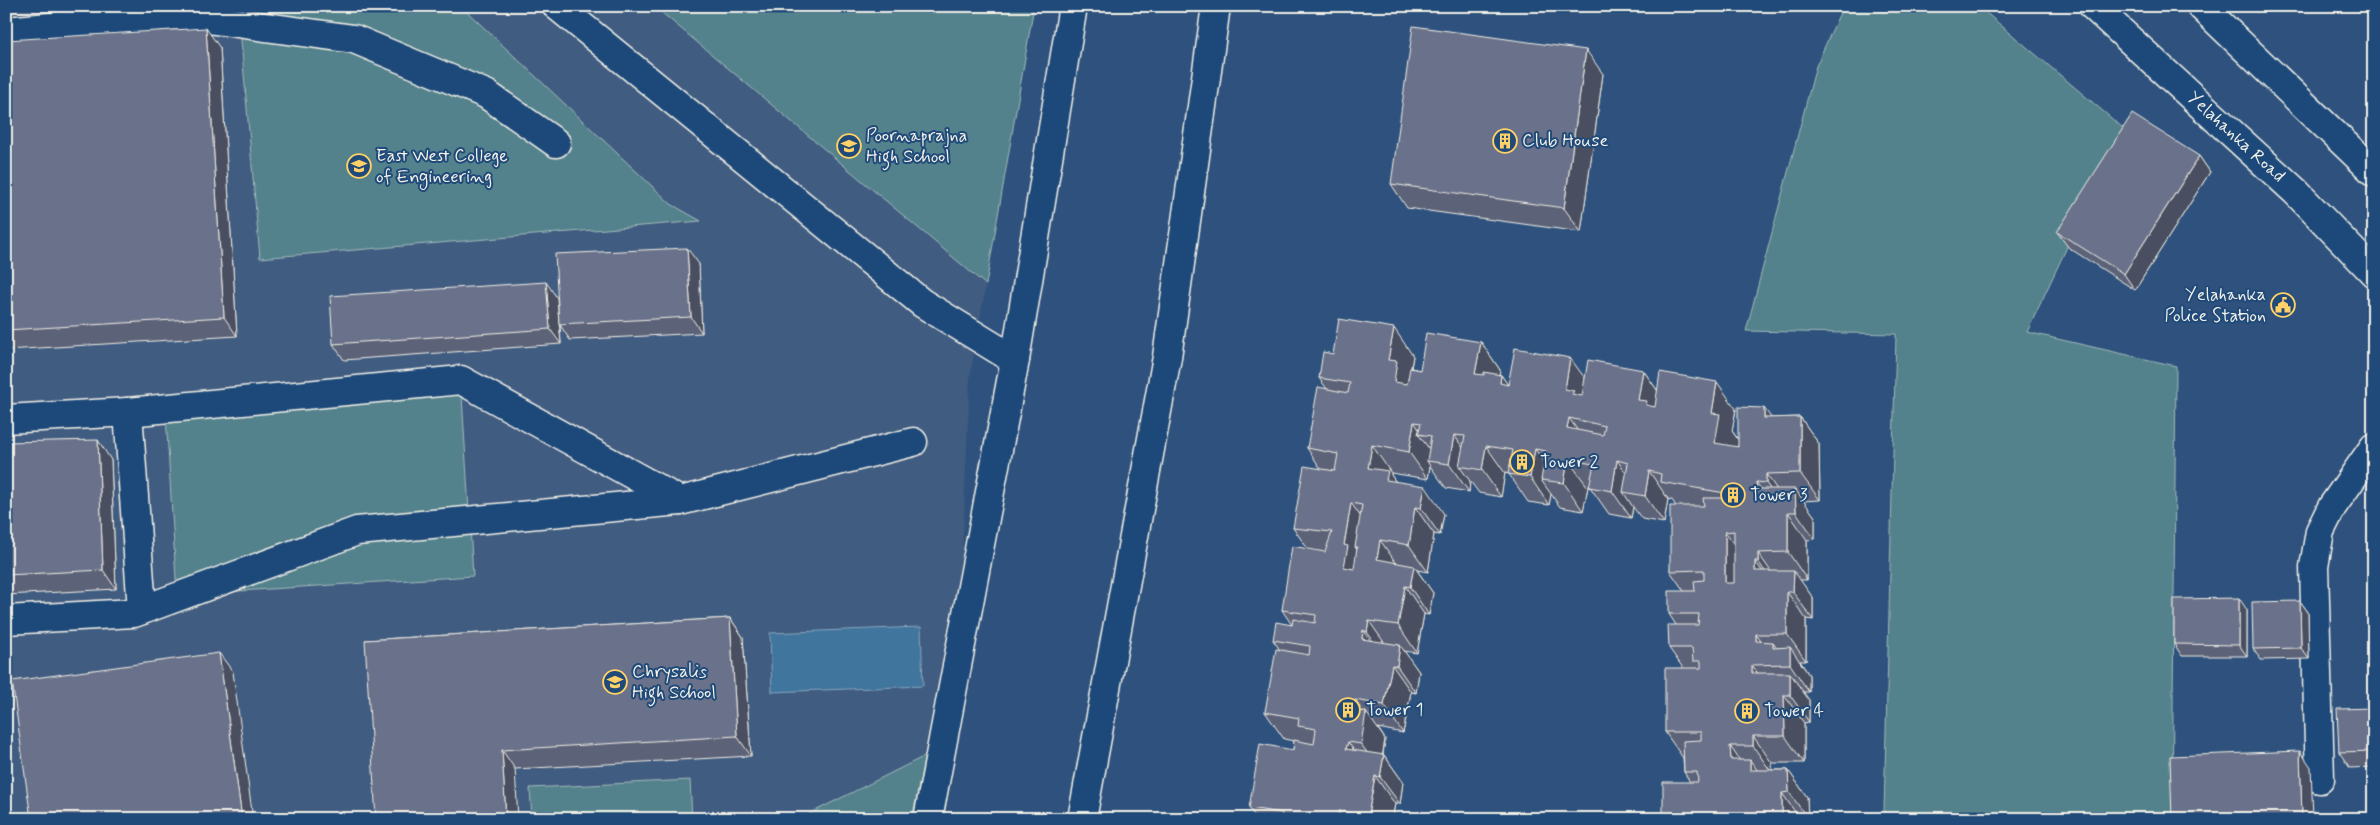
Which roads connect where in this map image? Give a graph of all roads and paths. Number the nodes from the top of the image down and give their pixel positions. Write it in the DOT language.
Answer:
graph roads {
  1 [pos="557,6"];
  2 [pos="1073,6"];
  3 [pos="1216,6"];
  4 [pos="2093,6"];
  5 [pos="2201,6"];
  6 [pos="6,31"];
  7 [pos="556,144"];
  8 [pos="2374,172"];
  9 [pos="2374,273"];
  10 [pos="1015,360"];
  11 [pos="128,412"];
  12 [pos="6,420"];
  13 [pos="913,442"];
  14 [pos="2374,447"];
  15 [pos="680,501"];
  16 [pos="142,610"];
  17 [pos="6,620"];
  18 [pos="2320,779"];
  19 [pos="928,819"];
  20 [pos="1082,819"];
  1 -- 10 [label="street"];
  2 -- 10 [label="street"];
  3 -- 20 [label="street"];
  4 -- 9 [label="street, Yelahanka Road"];
  5 -- 8 [label="street"];
  6 -- 7 [label="street"];
  10 -- 19 [label="street"];
  11 -- 12 [label="street"];
  11 -- 15 [label="street"];
  11 -- 16 [label="street"];
  13 -- 15 [label="street"];
  14 -- 18 [label="street"];
  15 -- 16 [label="street"];
  16 -- 17 [label="street"];
}
